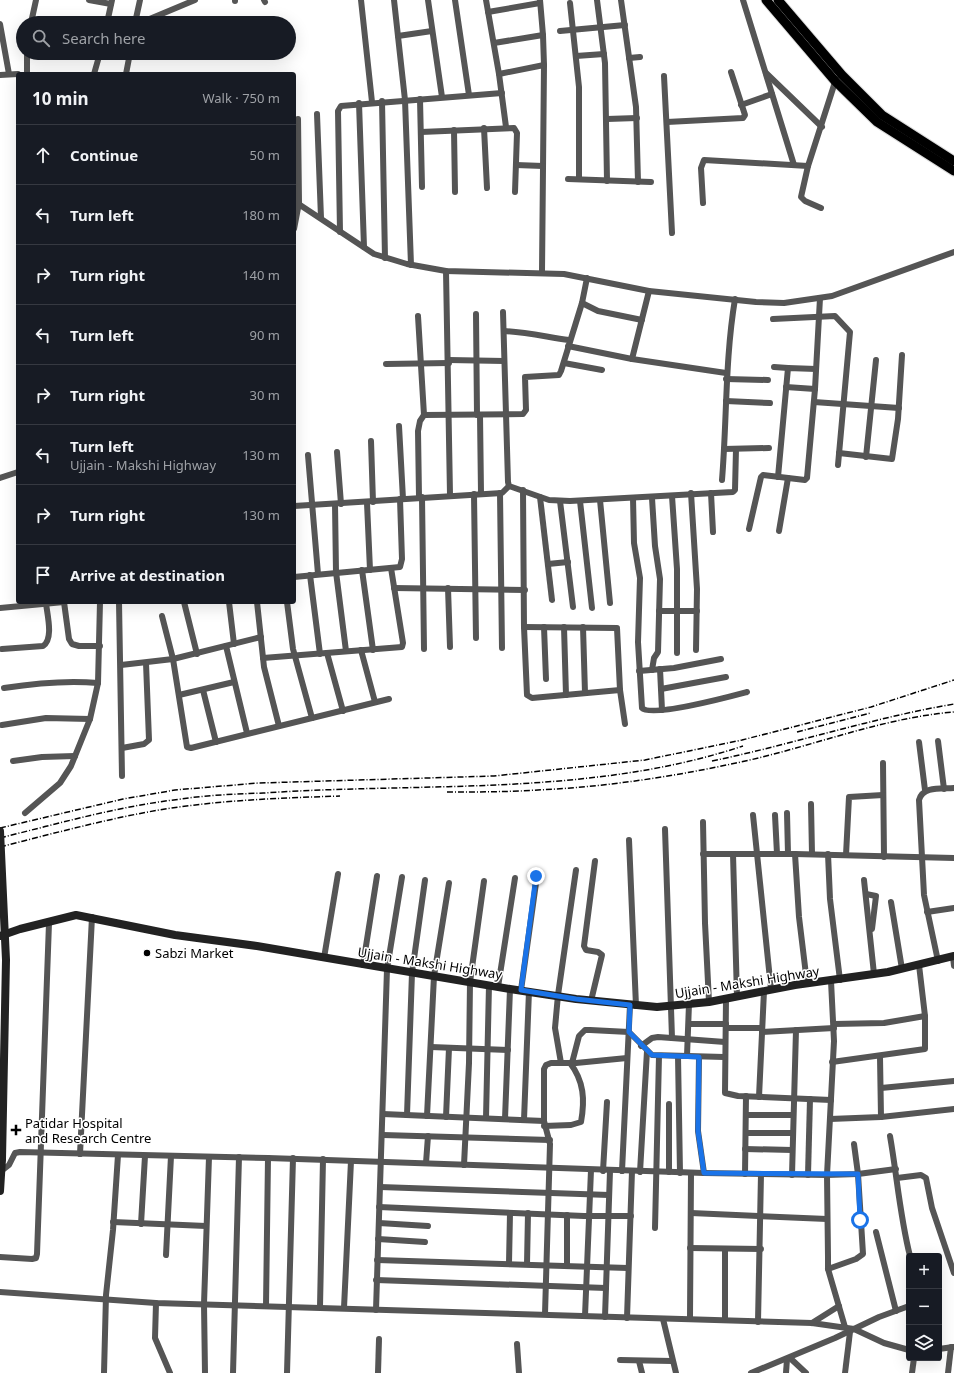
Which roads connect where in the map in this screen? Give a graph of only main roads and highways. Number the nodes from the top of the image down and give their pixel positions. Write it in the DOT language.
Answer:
graph roads {
  1 [pos="766,0"];
  2 [pos="778,0"];
  3 [pos="837,76"];
  4 [pos="933,153"];
  5 [pos="954,161"];
  6 [pos="954,171"];
  7 [pos="0,831"];
  8 [pos="0,936"];
  9 [pos="953,957"];
  10 [pos="0,1172"];
  11 [pos="0,1191"];
  1 -- 3 [label="main road"];
  2 -- 3 [label="main road"];
  3 -- 4 [label="main road"];
  4 -- 5 [label="main road"];
  4 -- 6 [label="main road"];
  7 -- 10 [label="main road, bridge"];
  8 -- 9 [label="main road, Ujjain - Makshi Highway"];
  10 -- 11 [label="main road"];
}
